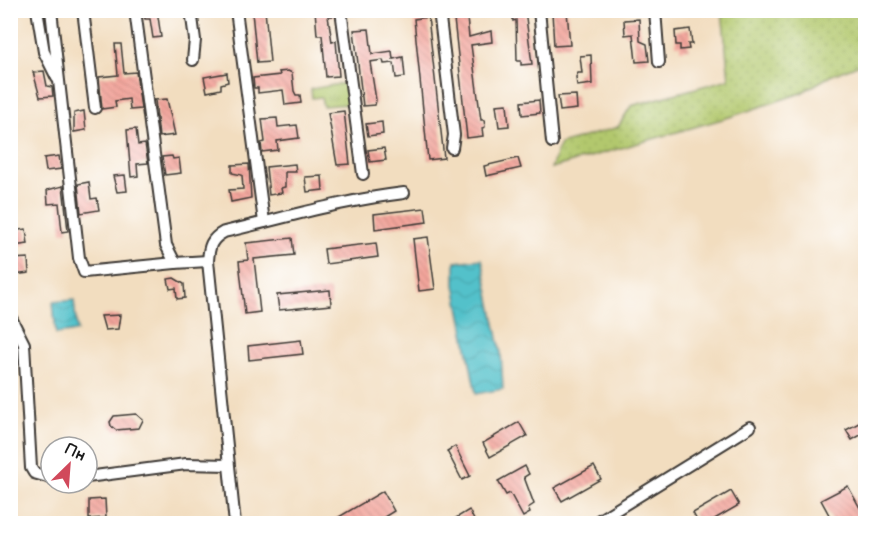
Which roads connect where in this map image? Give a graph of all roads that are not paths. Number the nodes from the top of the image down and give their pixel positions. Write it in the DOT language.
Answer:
graph roads {
  1 [pos="37,10"];
  2 [pos="51,10"];
  3 [pos="83,10"];
  4 [pos="135,10"];
  5 [pos="191,10"];
  6 [pos="237,10"];
  7 [pos="341,10"];
  8 [pos="439,10"];
  9 [pos="539,10"];
  10 [pos="655,10"];
  11 [pos="10,50"];
  12 [pos="10,56"];
  13 [pos="193,60"];
  14 [pos="659,62"];
  15 [pos="58,81"];
  16 [pos="95,108"];
  17 [pos="552,142"];
  18 [pos="452,148"];
  19 [pos="363,174"];
  20 [pos="404,193"];
  21 [pos="264,222"];
  22 [pos="208,261"];
  23 [pos="175,263"];
  24 [pos="10,316"];
  25 [pos="750,427"];
  26 [pos="228,465"];
  27 [pos="39,475"];
  28 [pos="99,476"];
  29 [pos="235,524"];
  30 [pos="593,524"];
  1 -- 15 [label="street"];
  2 -- 15 [label="street"];
  3 -- 16 [label="street"];
  4 -- 23 [label="street"];
  5 -- 13 [label="street"];
  6 -- 21 [label="street"];
  7 -- 19 [label="street"];
  8 -- 18 [label="street"];
  9 -- 17 [label="street"];
  10 -- 14 [label="street"];
  11 -- 12 [label="street"];
  15 -- 23 [label="street"];
  20 -- 21 [label="street"];
  21 -- 22 [label="street"];
  22 -- 23 [label="street"];
  22 -- 26 [label="street"];
  24 -- 27 [label="street"];
  25 -- 30 [label="street"];
  26 -- 28 [label="street"];
  26 -- 29 [label="street"];
}
